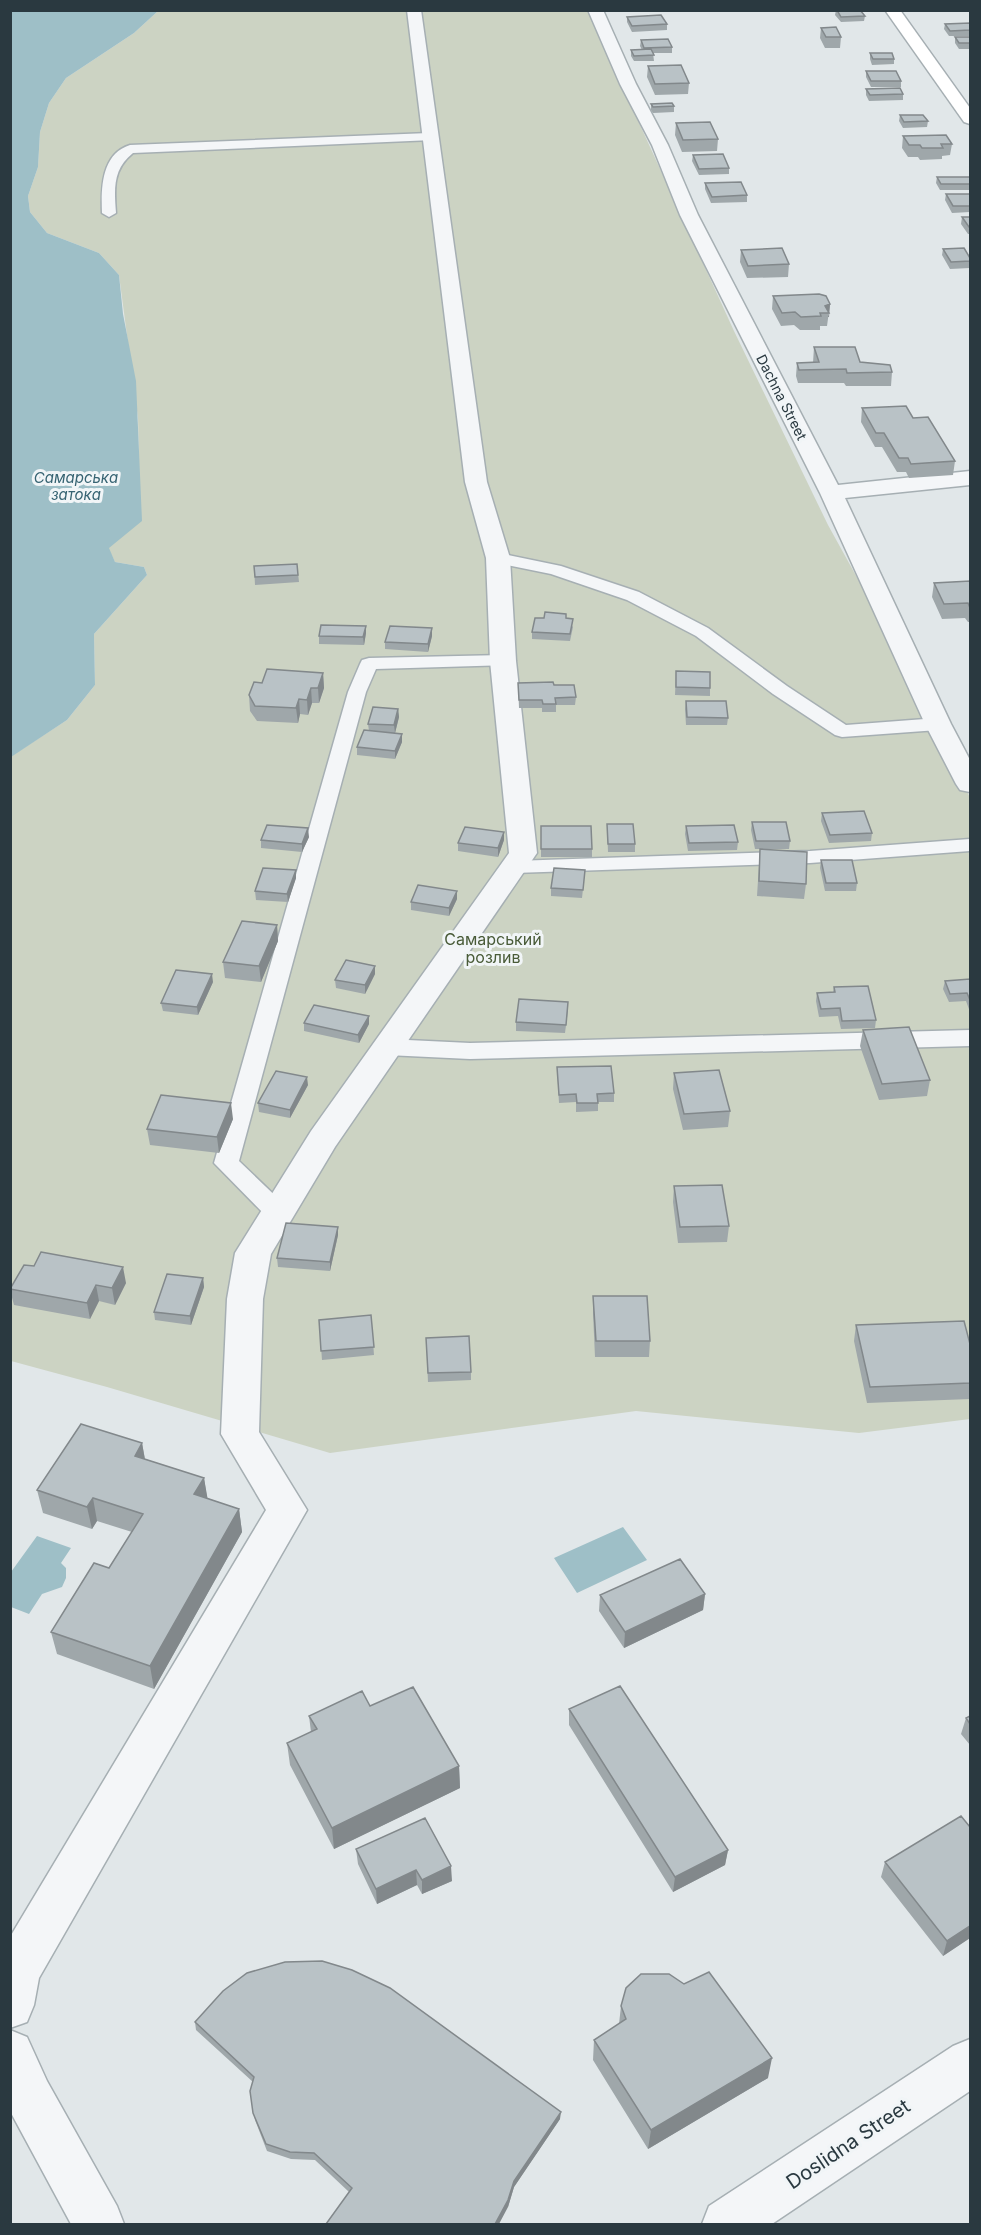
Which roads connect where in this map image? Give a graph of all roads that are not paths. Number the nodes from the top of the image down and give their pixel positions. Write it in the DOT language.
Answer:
graph roads {
  1 [pos="414,10"];
  2 [pos="595,10"];
  3 [pos="892,10"];
  4 [pos="970,119"];
  5 [pos="429,137"];
  6 [pos="109,213"];
  7 [pos="970,477"];
  8 [pos="831,493"];
  9 [pos="498,558"];
  10 [pos="503,661"];
  11 [pos="938,724"];
  12 [pos="970,784"];
  13 [pos="970,845"];
  14 [pos="514,867"];
  15 [pos="970,1038"];
  16 [pos="387,1047"];
  17 [pos="278,1213"];
  18 [pos="10,2005"];
  19 [pos="10,2054"];
  20 [pos="970,2063"];
  21 [pos="99,2224"];
  22 [pos="727,2224"];
  1 -- 5 [label="street"];
  2 -- 8 [label="street, Dachna Street"];
  3 -- 4 [label="street"];
  5 -- 6 [label="lane"];
  5 -- 9 [label="street"];
  7 -- 8 [label="street"];
  8 -- 11 [label="street, Dachna Street"];
  9 -- 10 [label="street"];
  9 -- 11 [label="lane"];
  10 -- 14 [label="street"];
  10 -- 17 [label="lane"];
  11 -- 12 [label="street, Dachna Street"];
  13 -- 14 [label="lane"];
  14 -- 16 [label="street"];
  15 -- 16 [label="lane"];
  16 -- 17 [label="street"];
  17 -- 18 [label="street"];
  19 -- 21 [label="street"];
  20 -- 22 [label="street, Doslidna Street"];
}
